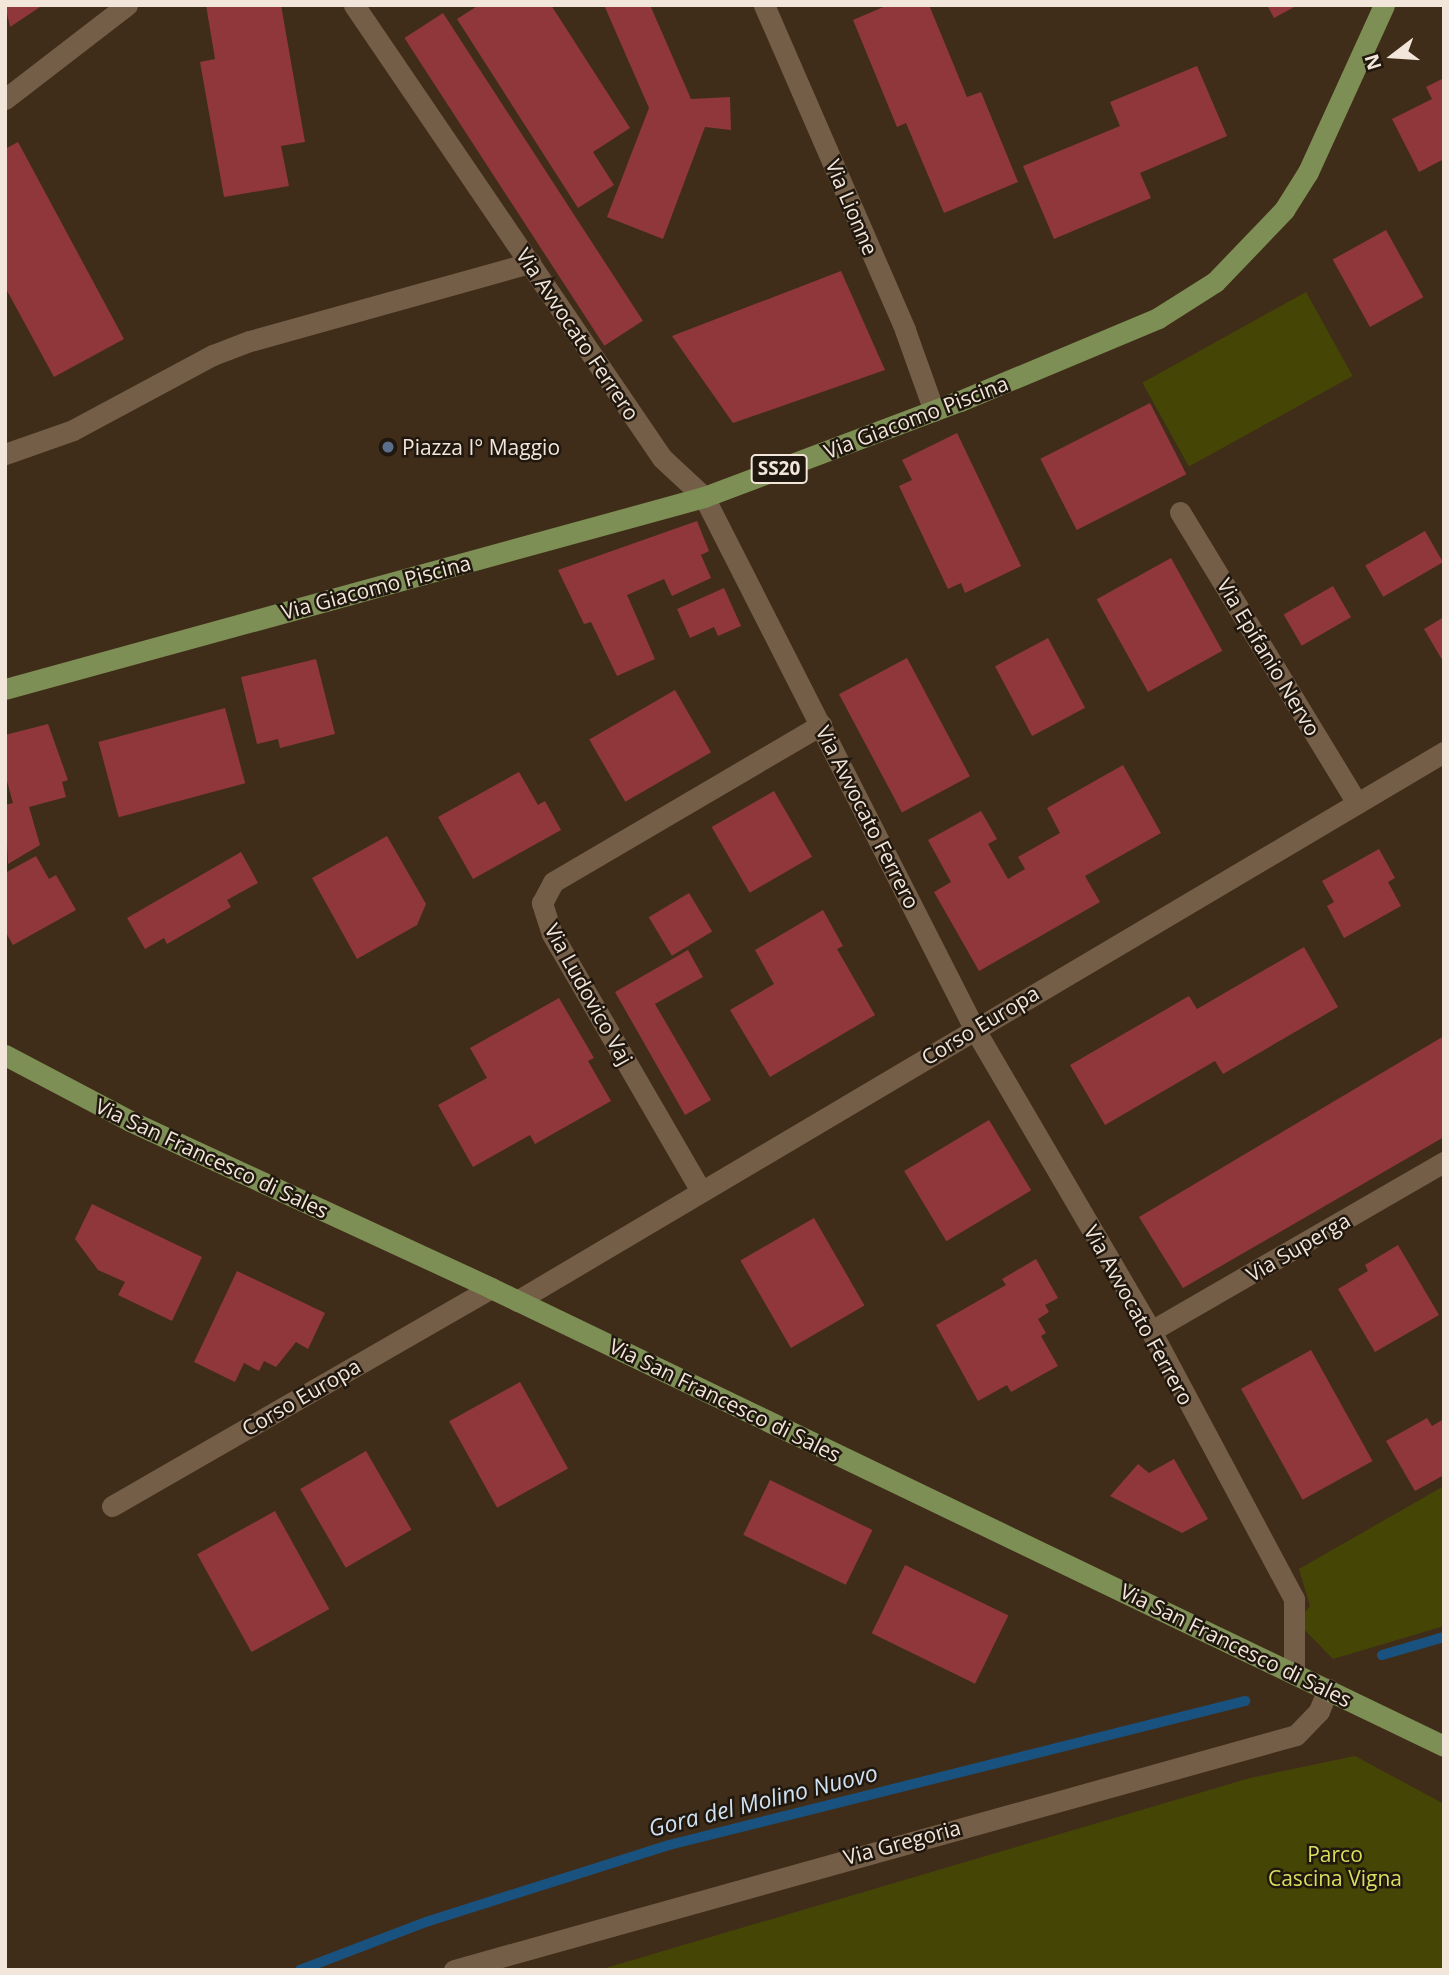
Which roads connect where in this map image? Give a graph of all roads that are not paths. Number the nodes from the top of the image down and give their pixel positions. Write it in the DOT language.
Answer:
graph roads {
  1 [pos="127,5"];
  2 [pos="354,5"];
  3 [pos="764,5"];
  4 [pos="1384,5"];
  5 [pos="5,99"];
  6 [pos="530,263"];
  7 [pos="934,411"];
  8 [pos="5,454"];
  9 [pos="704,497"];
  10 [pos="1180,512"];
  11 [pos="5,689"];
  12 [pos="821,725"];
  13 [pos="1444,752"];
  14 [pos="1357,803"];
  15 [pos="974,1028"];
  16 [pos="5,1055"];
  17 [pos="1444,1163"];
  18 [pos="701,1191"];
  19 [pos="491,1288"];
  20 [pos="517,1301"];
  21 [pos="1151,1331"];
  22 [pos="112,1506"];
  23 [pos="1294,1672"];
  24 [pos="1328,1689"];
  25 [pos="1444,1746"];
  26 [pos="454,1970"];
  1 -- 5 [label="street"];
  2 -- 6 [label="street, Via Avvocato Ferrero"];
  3 -- 7 [label="street, Via Lionne"];
  4 -- 7 [label="main road, Via Giacomo Piscina / SS20"];
  6 -- 8 [label="street"];
  6 -- 9 [label="street, Via Avvocato Ferrero"];
  7 -- 9 [label="main road, Via Giacomo Piscina / SS20"];
  9 -- 11 [label="main road, Via Giacomo Piscina / SS20"];
  9 -- 12 [label="street, Via Avvocato Ferrero"];
  10 -- 14 [label="street, Via Epifanio Nervo"];
  12 -- 15 [label="street, Via Avvocato Ferrero"];
  12 -- 18 [label="street, Via Ludovico Vaj"];
  13 -- 14 [label="street, Corso Europa"];
  14 -- 15 [label="street, Corso Europa"];
  15 -- 18 [label="street, Corso Europa"];
  15 -- 21 [label="street, Via Avvocato Ferrero"];
  16 -- 19 [label="main road, Via San Francesco di Sales"];
  17 -- 21 [label="street, Via Superga"];
  18 -- 20 [label="street, Corso Europa"];
  19 -- 20 [label="main road, Via San Francesco di Sales"];
  19 -- 22 [label="street, Corso Europa"];
  20 -- 23 [label="main road, Via San Francesco di Sales"];
  21 -- 23 [label="street, Via Avvocato Ferrero"];
  23 -- 24 [label="main road, Via San Francesco di Sales"];
  24 -- 25 [label="main road, Via San Francesco di Sales"];
  24 -- 26 [label="street, Via Gregoria"];
}
